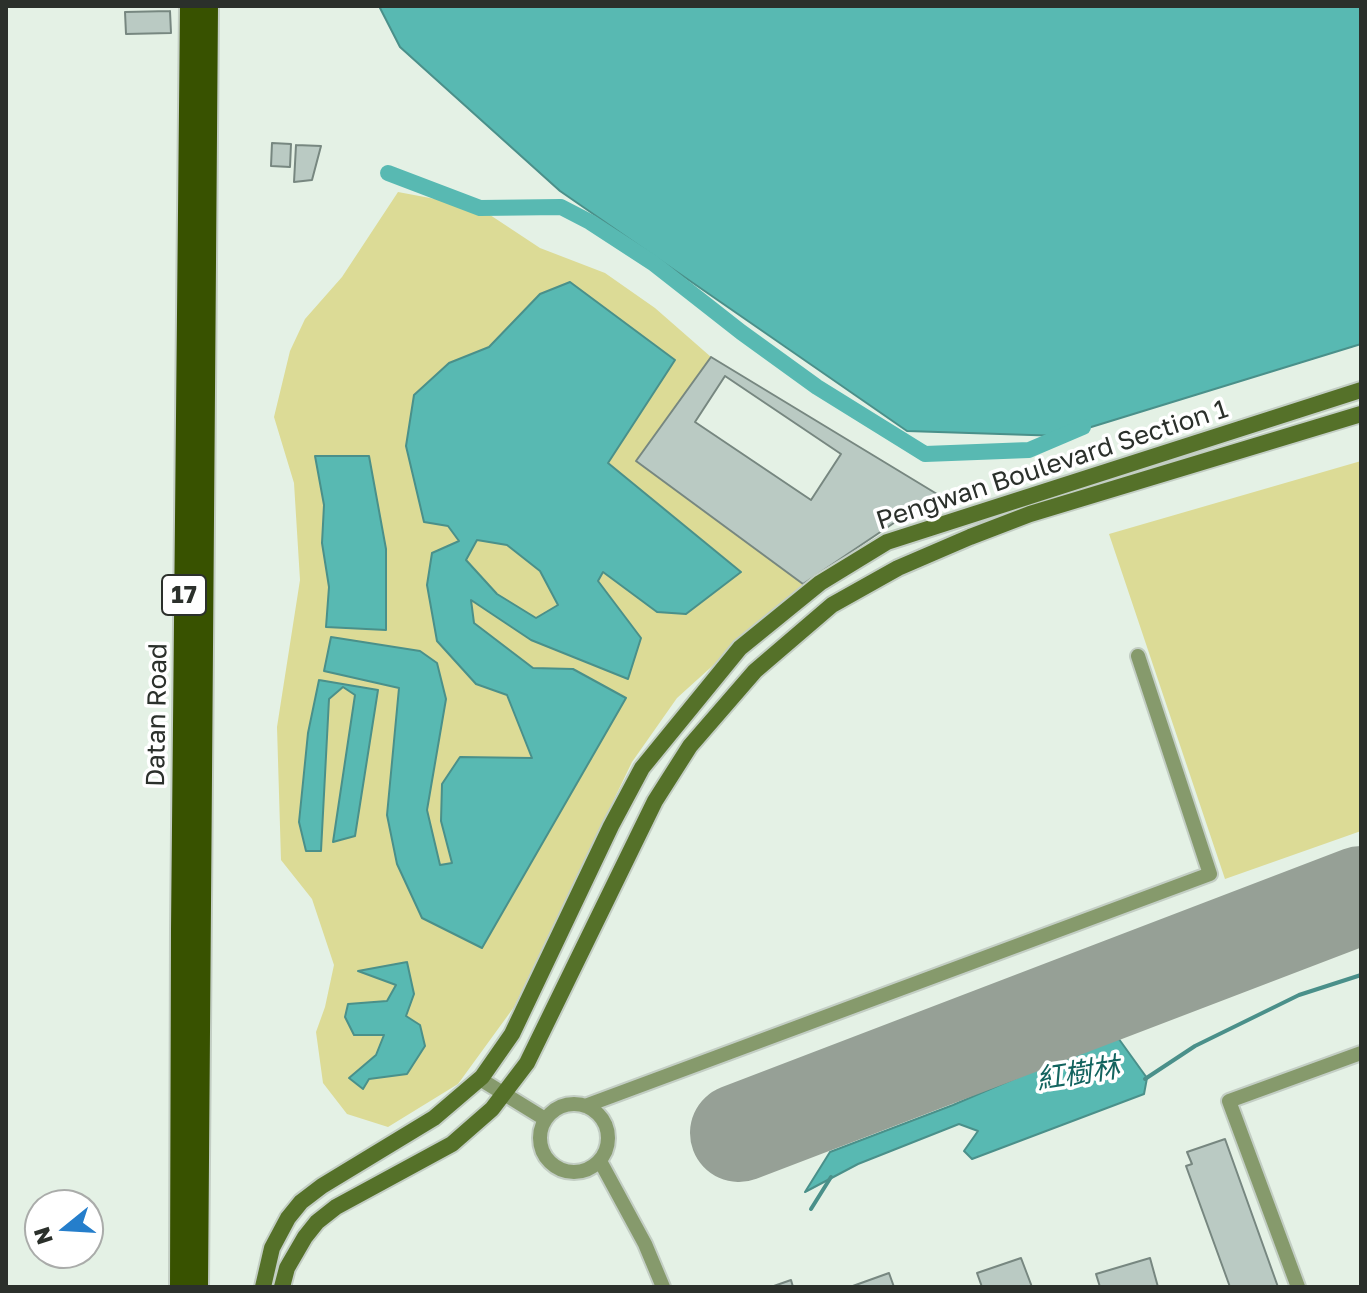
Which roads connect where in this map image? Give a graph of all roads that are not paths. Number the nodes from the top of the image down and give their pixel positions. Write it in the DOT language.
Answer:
graph roads {
  1 [pos="190,6"];
  2 [pos="208,6"];
  3 [pos="1361,390"];
  4 [pos="1361,414"];
  5 [pos="1138,656"];
  6 [pos="1361,1053"];
  7 [pos="480,1079"];
  8 [pos="503,1094"];
  9 [pos="585,1106"];
  10 [pos="545,1119"];
  11 [pos="600,1161"];
  12 [pos="190,1184"];
  13 [pos="180,1287"];
  14 [pos="198,1287"];
  15 [pos="263,1287"];
  16 [pos="282,1287"];
  17 [pos="663,1287"];
  18 [pos="1298,1287"];
  1 -- 12 [label="main road, Datan Road / 17"];
  2 -- 12 [label="main road, Datan Road / 17"];
  3 -- 7 [label="street, Pengwan Boulevard Section 1"];
  4 -- 8 [label="street, Pengwan Boulevard Section 1"];
  5 -- 9 [label="street"];
  6 -- 18 [label="street"];
  7 -- 8 [label="street"];
  7 -- 15 [label="street, Pengwan Boulevard Section 1"];
  8 -- 10 [label="street"];
  8 -- 16 [label="street, Pengwan Boulevard Section 1"];
  9 -- 10 [label="street"];
  9 -- 11 [label="street"];
  10 -- 11 [label="street"];
  11 -- 17 [label="street"];
  12 -- 13 [label="main road, 17"];
  12 -- 14 [label="main road, 17"];
}
